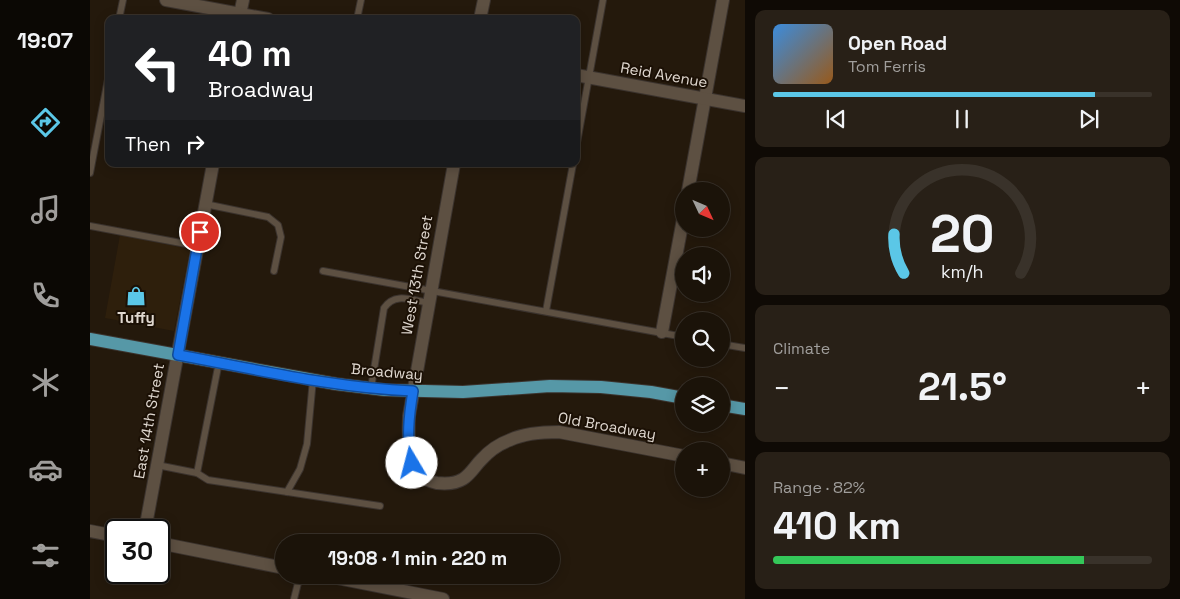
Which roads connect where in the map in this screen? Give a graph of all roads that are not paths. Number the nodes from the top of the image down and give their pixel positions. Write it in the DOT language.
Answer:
graph roads {
  1 [pos="123,0"];
  2 [pos="166,0"];
  3 [pos="243,0"];
  4 [pos="361,0"];
  5 [pos="484,0"];
  6 [pos="603,0"];
  7 [pos="723,0"];
  8 [pos="120,15"];
  9 [pos="235,15"];
  10 [pos="240,15"];
  11 [pos="358,15"];
  12 [pos="481,15"];
  13 [pos="580,76"];
  14 [pos="589,78"];
  15 [pos="105,95"];
  16 [pos="705,99"];
  17 [pos="745,106"];
  18 [pos="580,126"];
  19 [pos="212,167"];
  20 [pos="453,167"];
  21 [pos="572,167"];
  22 [pos="90,173"];
  23 [pos="690,182"];
  24 [pos="205,204"];
  25 [pos="90,226"];
  26 [pos="680,238"];
  27 [pos="198,246"];
  28 [pos="274,271"];
  29 [pos="323,271"];
  30 [pos="431,290"];
  31 [pos="429,303"];
  32 [pos="546,311"];
  33 [pos="662,332"];
  34 [pos="675,334"];
  35 [pos="90,339"];
  36 [pos="730,346"];
  37 [pos="745,348"];
  38 [pos="178,355"];
  39 [pos="219,362"];
  40 [pos="313,380"];
  41 [pos="371,388"];
  42 [pos="413,391"];
  43 [pos="675,396"];
  44 [pos="730,406"];
  45 [pos="745,409"];
  46 [pos="675,454"];
  47 [pos="157,465"];
  48 [pos="730,465"];
  49 [pos="745,468"];
  50 [pos="197,473"];
  51 [pos="287,492"];
  52 [pos="380,506"];
  53 [pos="147,519"];
  54 [pos="90,531"];
  55 [pos="105,534"];
  56 [pos="170,545"];
  57 [pos="275,566"];
  58 [pos="298,584"];
  59 [pos="367,584"];
  60 [pos="294,599"];
  61 [pos="443,599"];
  1 -- 8 [label="lane"];
  2 -- 9 [label="street"];
  3 -- 10 [label="street"];
  4 -- 11 [label="lane"];
  5 -- 12 [label="street"];
  6 -- 14 [label="lane"];
  7 -- 16 [label="street"];
  13 -- 14 [label="street, Reid Avenue"];
  14 -- 16 [label="street, Reid Avenue"];
  14 -- 18 [label="lane"];
  15 -- 22 [label="lane"];
  16 -- 17 [label="street, Reid Avenue"];
  16 -- 23 [label="street"];
  19 -- 24 [label="street, East 14th Street"];
  20 -- 30 [label="street, West 13th Street"];
  21 -- 32 [label="lane"];
  24 -- 27 [label="street, East 14th Street"];
  24 -- 28 [label="lane"];
  25 -- 27 [label="lane"];
  26 -- 33 [label="street"];
  27 -- 38 [label="street, East 14th Street"];
  29 -- 30 [label="lane"];
  30 -- 31 [label="street, West 13th Street"];
  30 -- 32 [label="lane"];
  31 -- 41 [label="lane"];
  31 -- 42 [label="street, West 13th Street"];
  32 -- 33 [label="lane"];
  33 -- 34 [label="lane"];
  35 -- 38 [label="main road, Broadway"];
  36 -- 37 [label="lane"];
  38 -- 39 [label="main road, Broadway"];
  38 -- 47 [label="street, East 14th Street"];
  39 -- 40 [label="main road, Broadway"];
  39 -- 50 [label="lane"];
  40 -- 41 [label="main road, Broadway"];
  40 -- 51 [label="lane"];
  41 -- 42 [label="main road, Broadway"];
  42 -- 43 [label="main road, Broadway"];
  42 -- 46 [label="street, Old Broadway"];
  44 -- 45 [label="main road"];
  47 -- 50 [label="lane"];
  47 -- 53 [label="street, East 14th Street"];
  48 -- 49 [label="street"];
  50 -- 51 [label="lane"];
  51 -- 52 [label="lane"];
  54 -- 55 [label="street"];
  56 -- 57 [label="street"];
  58 -- 60 [label="lane"];
  59 -- 61 [label="street"];
}
